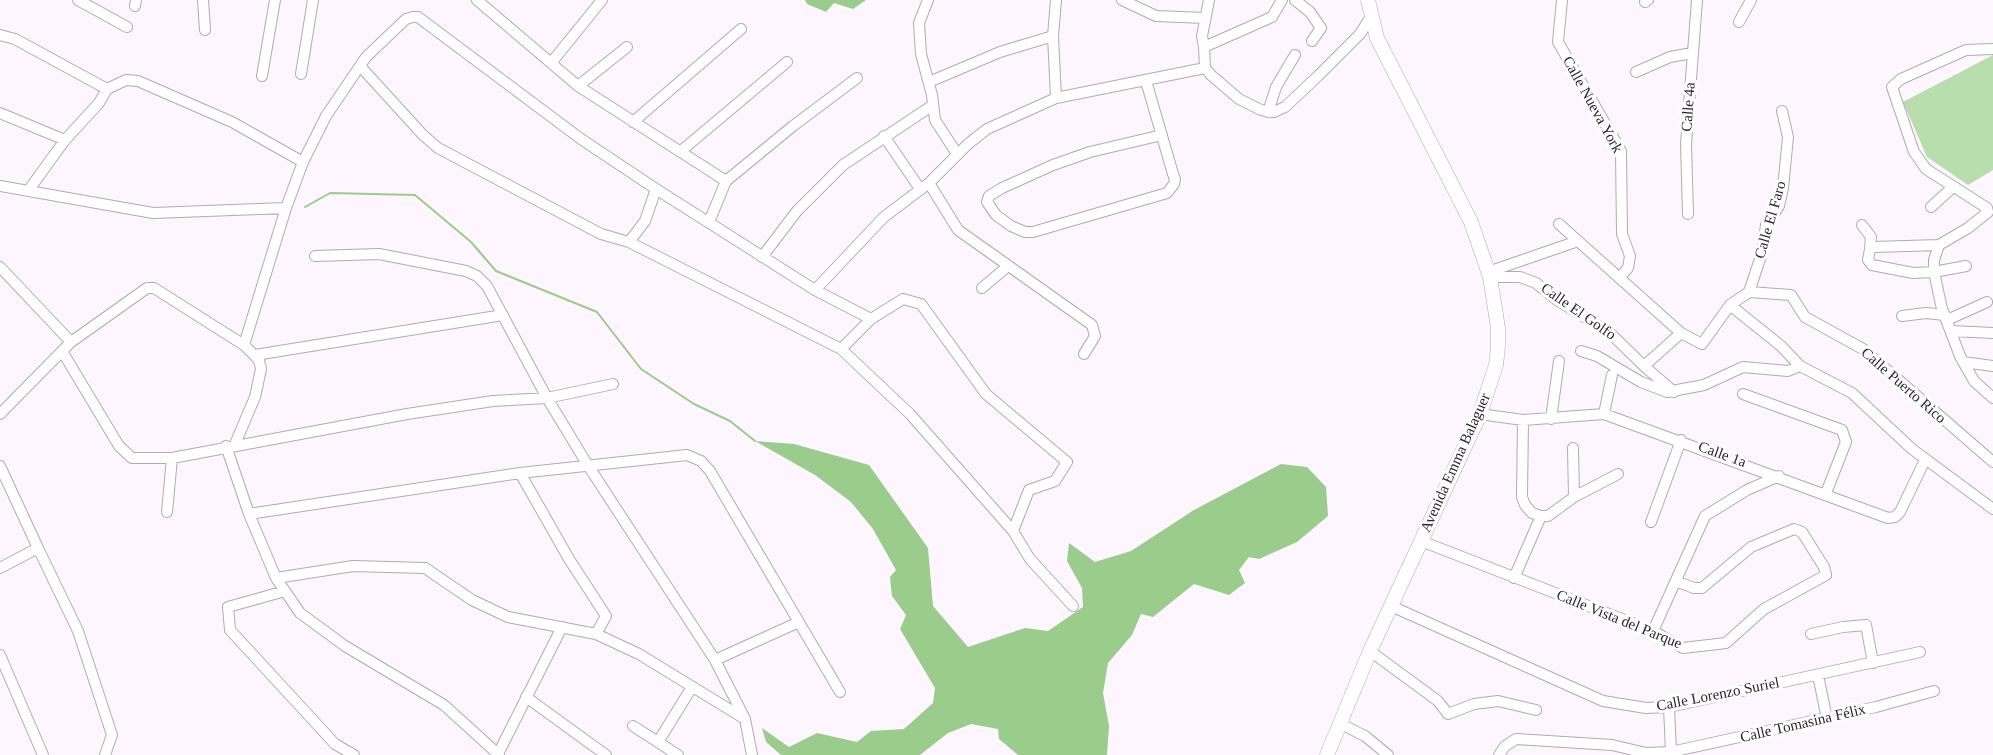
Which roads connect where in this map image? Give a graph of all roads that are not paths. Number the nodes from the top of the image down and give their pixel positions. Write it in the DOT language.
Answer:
graph roads {
  1 [pos="78,0"];
  2 [pos="203,0"];
  3 [pos="274,0"];
  4 [pos="313,0"];
  5 [pos="477,0"];
  6 [pos="602,0"];
  7 [pos="928,0"];
  8 [pos="1056,0"];
  9 [pos="1122,0"];
  10 [pos="1209,0"];
  11 [pos="1282,0"];
  12 [pos="1295,0"];
  13 [pos="1368,0"];
  14 [pos="1562,0"];
  15 [pos="1697,0"];
  16 [pos="1752,0"];
  17 [pos="1206,18"];
  18 [pos="1370,18"];
  19 [pos="1739,22"];
  20 [pos="128,27"];
  21 [pos="741,28"];
  22 [pos="205,30"];
  23 [pos="0,35"];
  24 [pos="1053,36"];
  25 [pos="1312,41"];
  26 [pos="627,47"];
  27 [pos="1204,47"];
  28 [pos="1993,49"];
  29 [pos="1692,53"];
  30 [pos="1295,55"];
  31 [pos="787,62"];
  32 [pos="551,63"];
  33 [pos="360,66"];
  34 [pos="1205,68"];
  35 [pos="1636,72"];
  36 [pos="301,74"];
  37 [pos="262,76"];
  38 [pos="858,78"];
  39 [pos="1146,81"];
  40 [pos="929,82"];
  41 [pos="578,86"];
  42 [pos="107,89"];
  43 [pos="1056,98"];
  44 [pos="933,105"];
  45 [pos="1268,111"];
  46 [pos="1782,111"];
  47 [pos="0,113"];
  48 [pos="633,122"];
  49 [pos="1162,135"];
  50 [pos="884,136"];
  51 [pos="65,140"];
  52 [pos="681,151"];
  53 [pos="957,154"];
  54 [pos="303,162"];
  55 [pos="726,181"];
  56 [pos="0,186"];
  57 [pos="924,186"];
  58 [pos="1953,188"];
  59 [pos="656,189"];
  60 [pos="28,191"];
  61 [pos="1931,207"];
  62 [pos="286,208"];
  63 [pos="1688,214"];
  64 [pos="709,222"];
  65 [pos="1559,224"];
  66 [pos="1862,225"];
  67 [pos="1578,241"];
  68 [pos="629,242"];
  69 [pos="1939,244"];
  70 [pos="1870,249"];
  71 [pos="315,256"];
  72 [pos="762,256"];
  73 [pos="1008,266"];
  74 [pos="1966,266"];
  75 [pos="0,267"];
  76 [pos="1934,272"];
  77 [pos="1489,274"];
  78 [pos="1619,278"];
  79 [pos="982,288"];
  80 [pos="814,290"];
  81 [pos="1749,292"];
  82 [pos="1988,302"];
  83 [pos="1730,305"];
  84 [pos="503,315"];
  85 [pos="1902,316"];
  86 [pos="1946,317"];
  87 [pos="870,319"];
  88 [pos="1952,331"];
  89 [pos="1681,333"];
  90 [pos="1993,333"];
  91 [pos="71,342"];
  92 [pos="244,345"];
  93 [pos="842,349"];
  94 [pos="62,351"];
  95 [pos="1581,351"];
  96 [pos="1084,354"];
  97 [pos="255,355"];
  98 [pos="1559,361"];
  99 [pos="1963,362"];
  100 [pos="1644,366"];
  101 [pos="1800,366"];
  102 [pos="1993,366"];
  103 [pos="1612,375"];
  104 [pos="613,384"];
  105 [pos="1674,392"];
  106 [pos="1743,394"];
  107 [pos="547,398"];
  108 [pos="1993,398"];
  109 [pos="0,414"];
  110 [pos="1480,414"];
  111 [pos="1604,414"];
  112 [pos="1551,419"];
  113 [pos="1523,420"];
  114 [pos="1681,440"];
  115 [pos="230,445"];
  116 [pos="1573,448"];
  117 [pos="172,458"];
  118 [pos="1925,460"];
  119 [pos="1993,462"];
  120 [pos="587,464"];
  121 [pos="0,466"];
  122 [pos="520,473"];
  123 [pos="1618,474"];
  124 [pos="1779,476"];
  125 [pos="1826,493"];
  126 [pos="1574,498"];
  127 [pos="1993,509"];
  128 [pos="166,512"];
  129 [pos="249,514"];
  130 [pos="1541,516"];
  131 [pos="1650,522"];
  132 [pos="1013,531"];
  133 [pos="1421,542"];
  134 [pos="38,548"];
  135 [pos="0,568"];
  136 [pos="276,578"];
  137 [pos="1514,578"];
  138 [pos="1677,582"];
  139 [pos="285,591"];
  140 [pos="1073,606"];
  141 [pos="1391,606"];
  142 [pos="799,622"];
  143 [pos="562,627"];
  144 [pos="1653,631"];
  145 [pos="596,634"];
  146 [pos="1811,634"];
  147 [pos="1370,651"];
  148 [pos="1920,652"];
  149 [pos="0,655"];
  150 [pos="715,660"];
  151 [pos="1874,663"];
  152 [pos="1818,675"];
  153 [pos="692,687"];
  154 [pos="1934,691"];
  155 [pos="840,692"];
  156 [pos="526,697"];
  157 [pos="1669,707"];
  158 [pos="1536,710"];
  159 [pos="745,719"];
  160 [pos="1827,719"];
  161 [pos="1339,723"];
  162 [pos="633,726"];
  163 [pos="658,742"];
  164 [pos="1671,752"];
  165 [pos="498,754"];
  166 [pos="43,755"];
  167 [pos="105,755"];
  168 [pos="354,755"];
  169 [pos="606,755"];
  170 [pos="678,755"];
  171 [pos="752,755"];
  172 [pos="1327,755"];
  173 [pos="1388,755"];
  174 [pos="1499,755"];
  1 -- 20 [label="street"];
  2 -- 22 [label="street"];
  3 -- 37 [label="street"];
  4 -- 36 [label="street"];
  5 -- 32 [label="street"];
  6 -- 32 [label="street"];
  7 -- 40 [label="street"];
  8 -- 24 [label="street"];
  9 -- 17 [label="street"];
  10 -- 17 [label="street"];
  11 -- 27 [label="street"];
  12 -- 25 [label="street"];
  13 -- 18 [label="street, Avenida Emma Balaguer"];
  14 -- 78 [label="street, Calle Nueva York"];
  15 -- 29 [label="street, Calle 4a"];
  16 -- 19 [label="street"];
  17 -- 27 [label="street"];
  18 -- 45 [label="street"];
  18 -- 77 [label="street, Avenida Emma Balaguer"];
  21 -- 48 [label="street"];
  23 -- 42 [label="street"];
  24 -- 40 [label="street"];
  24 -- 43 [label="street"];
  26 -- 41 [label="street"];
  27 -- 34 [label="street"];
  28 -- 58 [label="street"];
  29 -- 35 [label="street"];
  29 -- 63 [label="street, Calle 4a"];
  30 -- 45 [label="street"];
  31 -- 52 [label="street"];
  32 -- 41 [label="street"];
  33 -- 54 [label="street"];
  33 -- 59 [label="street"];
  33 -- 68 [label="street"];
  34 -- 39 [label="street"];
  34 -- 45 [label="street"];
  38 -- 55 [label="street"];
  39 -- 43 [label="street"];
  39 -- 49 [label="street"];
  40 -- 44 [label="street"];
  41 -- 48 [label="street"];
  42 -- 51 [label="street"];
  42 -- 54 [label="street"];
  43 -- 53 [label="street"];
  44 -- 50 [label="street"];
  44 -- 53 [label="street"];
  46 -- 81 [label="street, Calle El Faro"];
  47 -- 51 [label="street"];
  48 -- 52 [label="street"];
  49 -- 49 [label="street"];
  50 -- 57 [label="street"];
  50 -- 72 [label="street"];
  51 -- 60 [label="street"];
  52 -- 55 [label="street"];
  53 -- 57 [label="street"];
  54 -- 62 [label="street"];
  55 -- 64 [label="street"];
  56 -- 60 [label="street"];
  57 -- 73 [label="street"];
  57 -- 80 [label="street"];
  58 -- 61 [label="street"];
  58 -- 69 [label="street"];
  59 -- 64 [label="street"];
  59 -- 68 [label="street"];
  60 -- 62 [label="street"];
  62 -- 92 [label="street"];
  64 -- 72 [label="street"];
  65 -- 67 [label="street"];
  66 -- 70 [label="street"];
  67 -- 77 [label="street"];
  67 -- 78 [label="street"];
  68 -- 93 [label="street"];
  69 -- 70 [label="street"];
  69 -- 76 [label="street"];
  70 -- 76 [label="street"];
  71 -- 84 [label="street"];
  72 -- 80 [label="street"];
  73 -- 79 [label="street"];
  73 -- 96 [label="street"];
  74 -- 76 [label="street"];
  75 -- 91 [label="street"];
  76 -- 86 [label="street"];
  77 -- 100 [label="street, Calle El Golfo"];
  77 -- 110 [label="street, Avenida Emma Balaguer"];
  78 -- 89 [label="street"];
  80 -- 87 [label="street"];
  81 -- 83 [label="street"];
  81 -- 119 [label="street, Calle Puerto Rico"];
  82 -- 86 [label="street"];
  83 -- 89 [label="street"];
  83 -- 101 [label="street"];
  84 -- 97 [label="street"];
  84 -- 107 [label="street"];
  85 -- 86 [label="street"];
  86 -- 88 [label="street"];
  87 -- 93 [label="street"];
  87 -- 132 [label="street"];
  88 -- 90 [label="street"];
  88 -- 99 [label="street"];
  89 -- 100 [label="street"];
  91 -- 92 [label="street"];
  91 -- 94 [label="street"];
  92 -- 97 [label="street"];
  93 -- 132 [label="street"];
  94 -- 109 [label="street"];
  94 -- 117 [label="street"];
  95 -- 105 [label="street"];
  97 -- 115 [label="street"];
  98 -- 112 [label="street"];
  99 -- 102 [label="street"];
  99 -- 108 [label="street"];
  100 -- 105 [label="street, Calle El Golfo"];
  101 -- 105 [label="street"];
  101 -- 118 [label="street"];
  103 -- 111 [label="street"];
  104 -- 107 [label="street"];
  106 -- 125 [label="street"];
  107 -- 115 [label="street"];
  107 -- 120 [label="street"];
  110 -- 113 [label="street, Calle 1a"];
  110 -- 133 [label="street, Avenida Emma Balaguer"];
  111 -- 112 [label="street, Calle 1a"];
  111 -- 114 [label="street, Calle 1a"];
  112 -- 113 [label="street, Calle 1a"];
  113 -- 130 [label="street"];
  114 -- 124 [label="street, Calle 1a"];
  114 -- 131 [label="street"];
  115 -- 117 [label="street"];
  115 -- 129 [label="street"];
  116 -- 126 [label="street"];
  117 -- 128 [label="street"];
  118 -- 125 [label="street, Calle 1a"];
  118 -- 127 [label="street"];
  120 -- 122 [label="street"];
  120 -- 142 [label="street"];
  120 -- 150 [label="street"];
  121 -- 134 [label="street"];
  122 -- 129 [label="street"];
  122 -- 145 [label="street"];
  123 -- 126 [label="street"];
  124 -- 125 [label="street, Calle 1a"];
  124 -- 138 [label="street"];
  126 -- 130 [label="street"];
  129 -- 136 [label="street"];
  130 -- 137 [label="street"];
  132 -- 140 [label="street"];
  133 -- 137 [label="street, Calle Vista del Parque"];
  133 -- 141 [label="street, Avenida Emma Balaguer"];
  134 -- 135 [label="street"];
  134 -- 167 [label="street"];
  136 -- 139 [label="street"];
  136 -- 143 [label="street"];
  137 -- 144 [label="street, Calle Vista del Parque"];
  138 -- 144 [label="street"];
  138 -- 144 [label="street, Calle Vista del Parque"];
  139 -- 165 [label="street"];
  139 -- 168 [label="street"];
  141 -- 147 [label="street, Avenida Emma Balaguer"];
  141 -- 157 [label="street, Calle Lorenzo Suriel"];
  142 -- 150 [label="street"];
  142 -- 155 [label="street"];
  143 -- 145 [label="street"];
  143 -- 156 [label="street"];
  145 -- 153 [label="street"];
  146 -- 151 [label="street"];
  147 -- 158 [label="street"];
  147 -- 161 [label="street, Avenida Emma Balaguer"];
  148 -- 151 [label="street, Calle Lorenzo Suriel"];
  149 -- 166 [label="street"];
  150 -- 159 [label="street"];
  151 -- 152 [label="street, Calle Lorenzo Suriel"];
  152 -- 157 [label="street, Calle Lorenzo Suriel"];
  152 -- 160 [label="street"];
  153 -- 159 [label="street"];
  153 -- 163 [label="street"];
  154 -- 160 [label="street, Calle Tomasina Félix"];
  156 -- 165 [label="street"];
  156 -- 169 [label="street"];
  157 -- 164 [label="street"];
  159 -- 171 [label="street"];
  160 -- 164 [label="street, Calle Tomasina Félix"];
  161 -- 172 [label="street, Avenida Emma Balaguer"];
  161 -- 173 [label="street"];
  162 -- 163 [label="street"];
  163 -- 170 [label="street"];
  164 -- 174 [label="street, Calle Tomasina Félix"];
}
